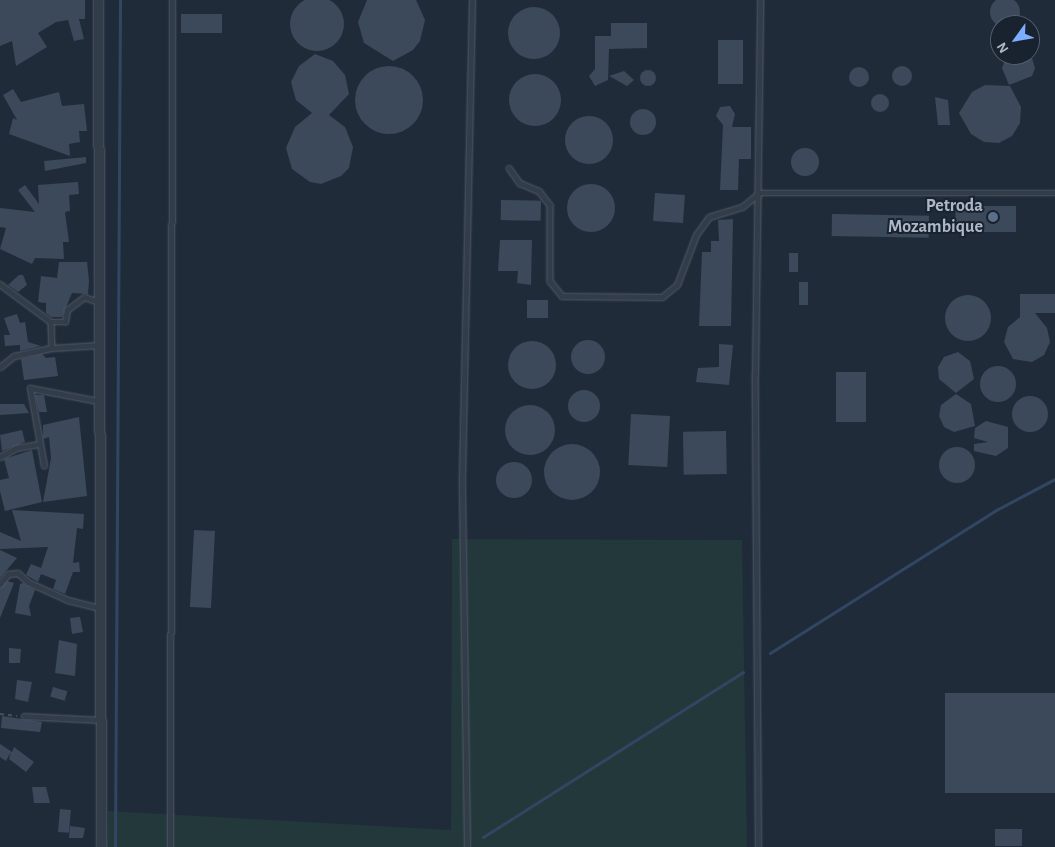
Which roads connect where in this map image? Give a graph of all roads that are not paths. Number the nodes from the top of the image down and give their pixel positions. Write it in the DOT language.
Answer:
graph roads {
  1 [pos="98,0"];
  2 [pos="172,0"];
  3 [pos="472,0"];
  4 [pos="760,0"];
  5 [pos="509,168"];
  6 [pos="759,192"];
  7 [pos="1055,193"];
  8 [pos="0,284"];
  9 [pos="99,302"];
  10 [pos="51,322"];
  11 [pos="100,345"];
  12 [pos="52,348"];
  13 [pos="0,367"];
  14 [pos="98,400"];
  15 [pos="38,444"];
  16 [pos="0,457"];
  17 [pos="44,466"];
  18 [pos="0,584"];
  19 [pos="102,608"];
  20 [pos="24,716"];
  21 [pos="104,720"];
  22 [pos="102,847"];
  23 [pos="170,847"];
  24 [pos="468,847"];
  25 [pos="758,847"];
  1 -- 9 [label="street"];
  2 -- 23 [label="lane"];
  3 -- 24 [label="lane"];
  4 -- 6 [label="lane"];
  5 -- 6 [label="lane"];
  6 -- 7 [label="lane"];
  6 -- 25 [label="lane"];
  8 -- 10 [label="lane"];
  9 -- 10 [label="lane"];
  9 -- 11 [label="street"];
  10 -- 12 [label="lane"];
  11 -- 12 [label="lane"];
  11 -- 14 [label="street"];
  12 -- 13 [label="lane"];
  14 -- 15 [label="lane"];
  14 -- 19 [label="street"];
  15 -- 16 [label="lane"];
  15 -- 17 [label="lane"];
  18 -- 19 [label="lane"];
  19 -- 21 [label="street"];
  20 -- 21 [label="lane"];
  21 -- 22 [label="street"];
}
